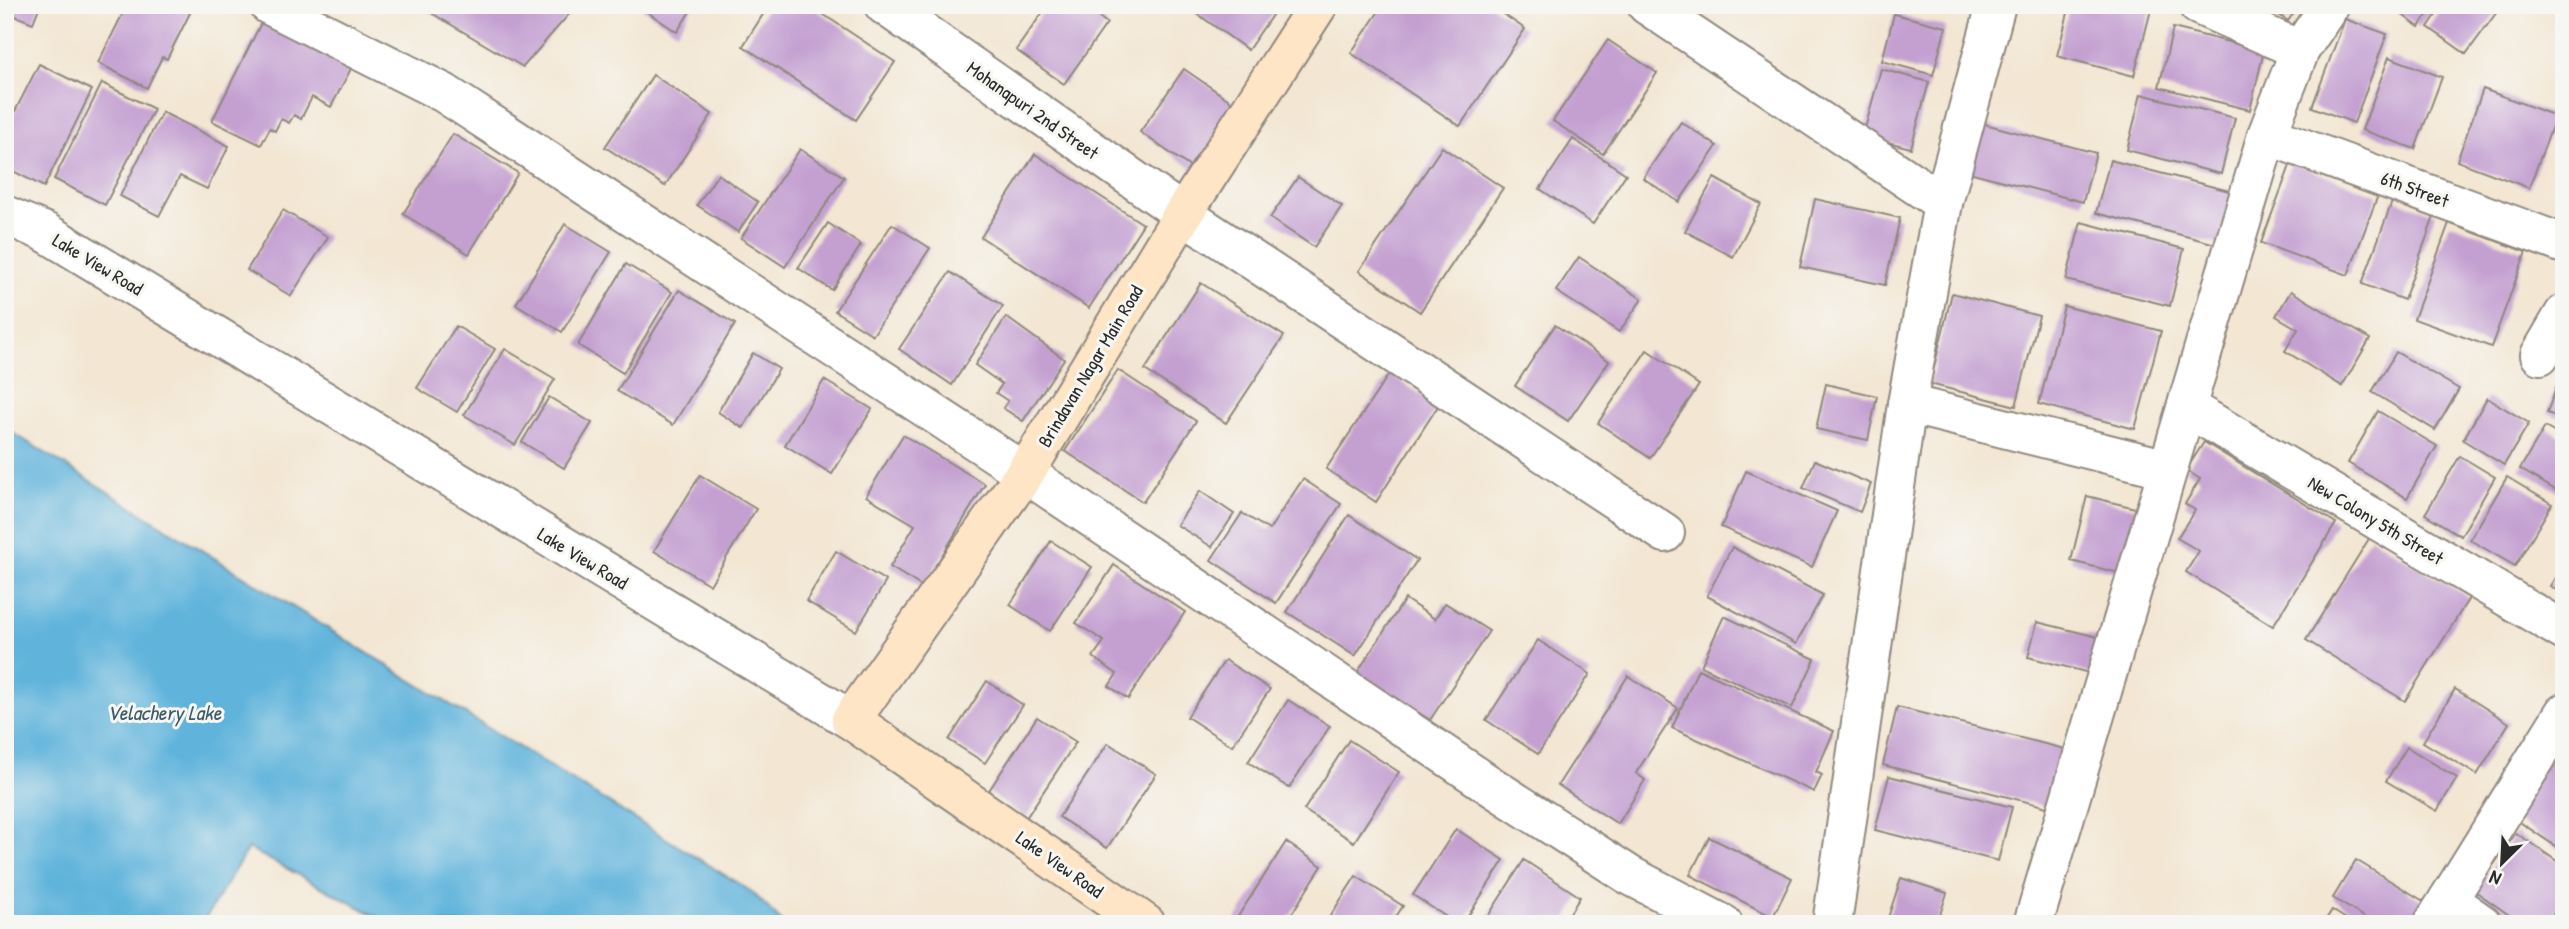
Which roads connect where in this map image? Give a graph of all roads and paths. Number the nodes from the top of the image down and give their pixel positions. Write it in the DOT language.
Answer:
graph roads {
  1 [pos="269,5"];
  2 [pos="884,5"];
  3 [pos="1318,5"];
  4 [pos="1647,5"];
  5 [pos="1996,5"];
  6 [pos="2198,5"];
  7 [pos="2330,5"];
  8 [pos="2300,50"];
  9 [pos="2267,135"];
  10 [pos="1943,203"];
  11 [pos="1183,214"];
  12 [pos="5,215"];
  13 [pos="2564,244"];
  14 [pos="2564,314"];
  15 [pos="2540,355"];
  16 [pos="1907,404"];
  17 [pos="2188,408"];
  18 [pos="2168,470"];
  19 [pos="1025,473"];
  20 [pos="1665,533"];
  21 [pos="2564,631"];
  22 [pos="2564,713"];
  23 [pos="851,720"];
  24 [pos="2440,912"];
  25 [pos="1146,924"];
  26 [pos="1723,924"];
  27 [pos="1832,924"];
  28 [pos="2033,924"];
  29 [pos="2482,924"];
  1 -- 19 [label="street"];
  2 -- 11 [label="street, Mohanapuri 2nd Street"];
  3 -- 11 [label="street, Brindavan Nagar Main Road"];
  4 -- 10 [label="street"];
  5 -- 10 [label="street"];
  6 -- 8 [label="street"];
  7 -- 8 [label="street"];
  8 -- 9 [label="street"];
  9 -- 13 [label="street, 6th Street"];
  9 -- 17 [label="street"];
  10 -- 16 [label="street"];
  11 -- 19 [label="street, Brindavan Nagar Main Road"];
  11 -- 20 [label="street, Mohanapuri 2nd Street"];
  12 -- 23 [label="street, Lake View Road"];
  14 -- 15 [label="street"];
  16 -- 18 [label="street"];
  16 -- 27 [label="street"];
  17 -- 18 [label="street"];
  17 -- 21 [label="street, New Colony 5th Street"];
  18 -- 28 [label="street"];
  19 -- 23 [label="street, Brindavan Nagar Main Road"];
  19 -- 26 [label="street"];
  22 -- 24 [label="street"];
  23 -- 25 [label="street, Lake View Road"];
  24 -- 29 [label="street"];
}
